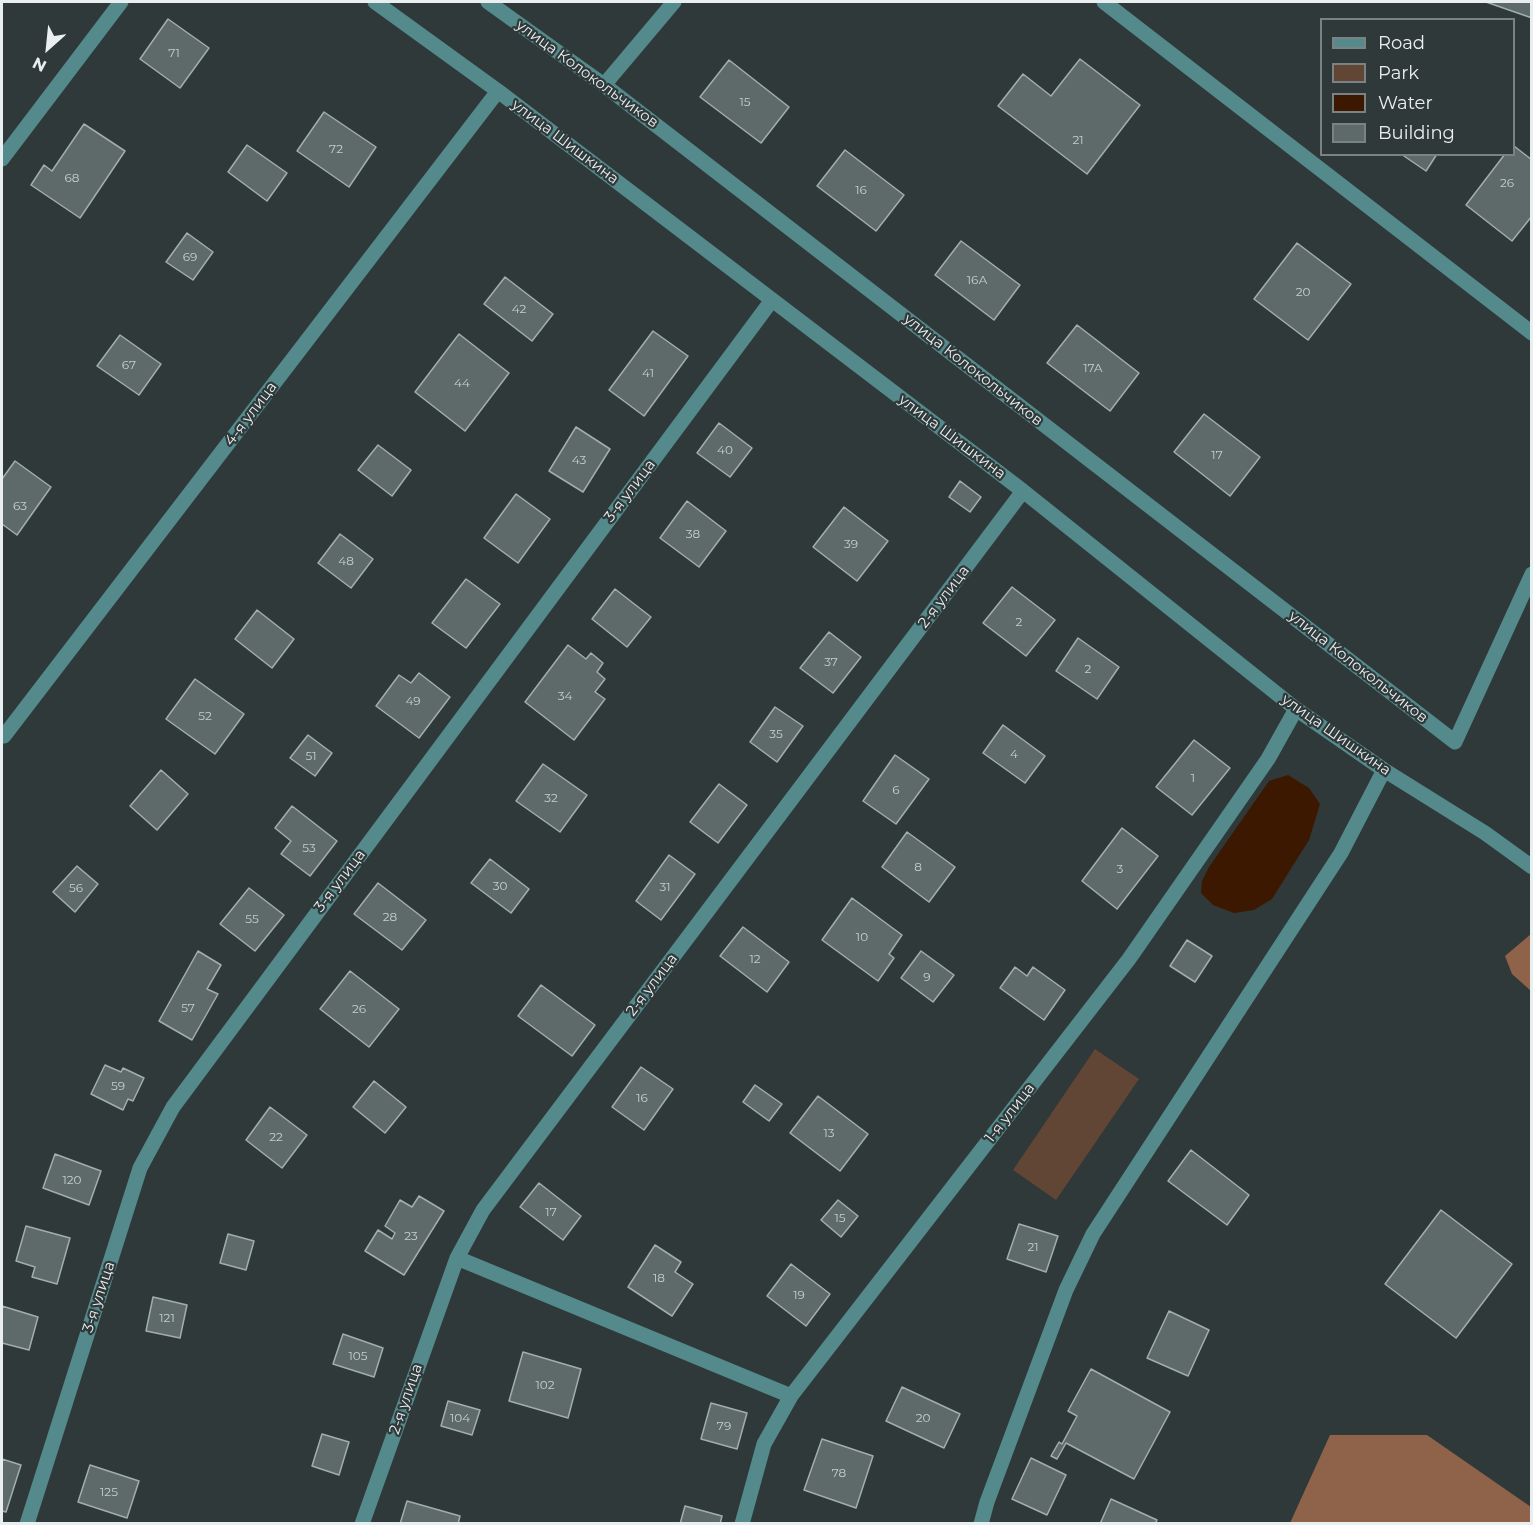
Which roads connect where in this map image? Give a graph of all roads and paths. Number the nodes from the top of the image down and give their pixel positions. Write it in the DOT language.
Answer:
graph roads {
  1 [pos="121,2"];
  2 [pos="375,2"];
  3 [pos="488,2"];
  4 [pos="674,2"];
  5 [pos="1104,2"];
  6 [pos="604,85"];
  7 [pos="498,91"];
  8 [pos="2,159"];
  9 [pos="772,300"];
  10 [pos="1532,333"];
  11 [pos="1023,491"];
  12 [pos="1532,574"];
  13 [pos="1296,709"];
  14 [pos="4,736"];
  15 [pos="1384,770"];
  16 [pos="1532,867"];
  17 [pos="457,1258"];
  18 [pos="791,1396"];
  19 [pos="27,1524"];
  20 [pos="362,1524"];
  21 [pos="742,1524"];
  22 [pos="981,1524"];
  1 -- 8 [label="street"];
  2 -- 7 [label="street, улица Шишкина"];
  3 -- 6 [label="street, улица Колокольчиков"];
  4 -- 6 [label="street"];
  5 -- 10 [label="street"];
  6 -- 12 [label="street, улица Колокольчиков"];
  7 -- 9 [label="street, улица Шишкина"];
  7 -- 14 [label="street, 4-я улица"];
  9 -- 11 [label="street, улица Шишкина"];
  9 -- 19 [label="street, 3-я улица"];
  11 -- 13 [label="street, улица Шишкина"];
  11 -- 17 [label="street, 2-я улица"];
  13 -- 15 [label="street, улица Шишкина"];
  13 -- 18 [label="street, 1-я улица"];
  15 -- 16 [label="street, улица Шишкина"];
  15 -- 22 [label="street"];
  17 -- 18 [label="street"];
  17 -- 20 [label="street, 2-я улица"];
  18 -- 21 [label="street, 1-я улица"];
}
